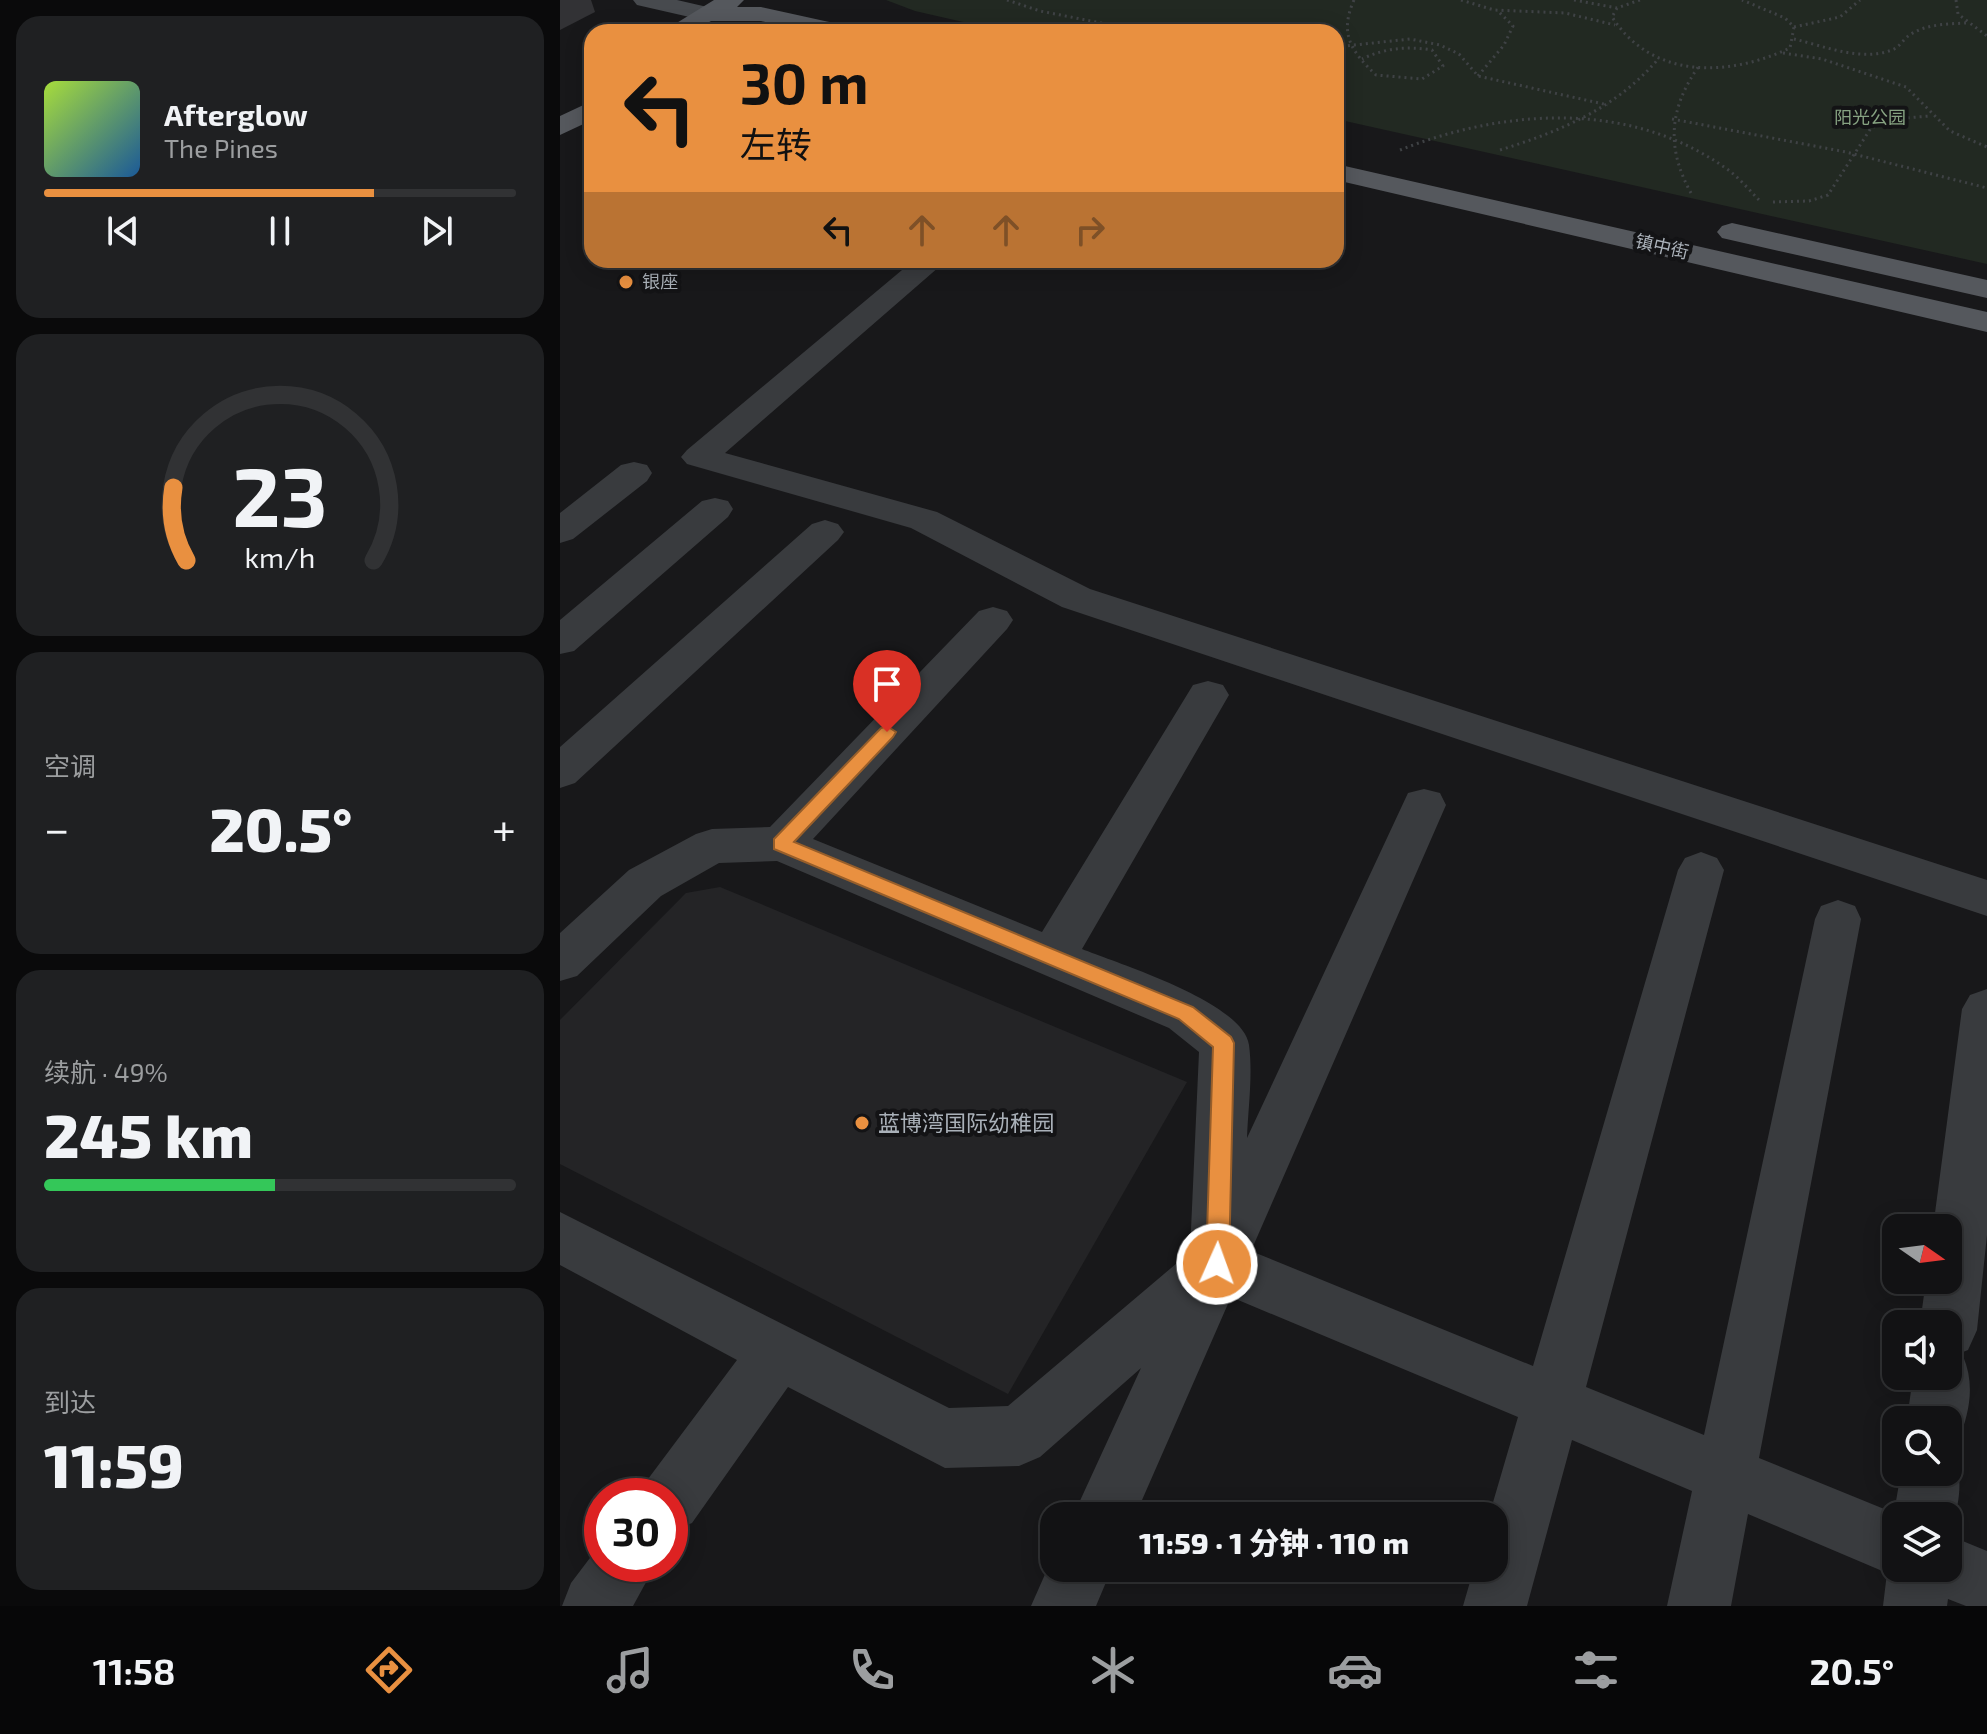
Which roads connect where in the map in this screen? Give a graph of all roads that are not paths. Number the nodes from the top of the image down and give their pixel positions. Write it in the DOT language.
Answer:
graph roads {
  1 [pos="645,0"];
  2 [pos="732,0"];
  3 [pos="785,0"];
  4 [pos="707,14"];
  5 [pos="761,14"];
  6 [pos="689,24"];
  7 [pos="719,24"];
  8 [pos="743,24"];
  9 [pos="807,24"];
  10 [pos="584,114"];
  11 [pos="560,127"];
  12 [pos="1344,174"];
  13 [pos="1708,226"];
  14 [pos="923,268"];
  15 [pos="1987,289"];
  16 [pos="1987,322"];
  17 [pos="634,473"];
  18 [pos="715,509"];
  19 [pos="560,531"];
  20 [pos="825,532"];
  21 [pos="993,620"];
  22 [pos="560,641"];
  23 [pos="1208,695"];
  24 [pos="560,772"];
  25 [pos="1424,805"];
  26 [pos="781,844"];
  27 [pos="1701,870"];
  28 [pos="1987,898"];
  29 [pos="1838,919"];
  30 [pos="570,939"];
  31 [pos="1052,957"];
  32 [pos="1987,1009"];
  33 [pos="560,1237"];
  34 [pos="1217,1264"];
  35 [pos="1950,1310"];
  36 [pos="779,1351"];
  37 [pos="1552,1402"];
  38 [pos="1725,1474"];
  39 [pos="687,1478"];
  40 [pos="1110,1502"];
  41 [pos="1882,1539"];
  42 [pos="1962,1573"];
  43 [pos="611,1582"];
  44 [pos="1074,1582"];
  45 [pos="1918,1582"];
  46 [pos="1987,1583"];
  47 [pos="594,1606"];
  48 [pos="1063,1606"];
  49 [pos="1495,1606"];
  50 [pos="1699,1606"];
  51 [pos="1915,1606"];
  1 -- 4 [label="main road"];
  2 -- 4 [label="main road"];
  3 -- 5 [label="main road"];
  4 -- 5 [label="main road"];
  4 -- 6 [label="main road"];
  4 -- 7 [label="main road"];
  5 -- 8 [label="main road"];
  5 -- 9 [label="main road"];
  10 -- 11 [label="main road"];
  12 -- 16 [label="main road, 镇中街"];
  13 -- 15 [label="main road, 镇中街"];
  14 -- 28 [label="street"];
  17 -- 19 [label="street"];
  18 -- 22 [label="street"];
  20 -- 24 [label="street"];
  21 -- 26 [label="street"];
  23 -- 31 [label="street"];
  25 -- 34 [label="street"];
  26 -- 30 [label="street"];
  26 -- 31 [label="street"];
  27 -- 37 [label="street"];
  29 -- 38 [label="street"];
  31 -- 34 [label="street"];
  32 -- 35 [label="street"];
  33 -- 36 [label="street"];
  34 -- 36 [label="street"];
  34 -- 37 [label="street"];
  34 -- 40 [label="street"];
  36 -- 39 [label="street"];
  37 -- 38 [label="street"];
  37 -- 49 [label="street"];
  38 -- 41 [label="street"];
  38 -- 50 [label="street"];
  42 -- 46 [label="street"];
  43 -- 47 [label="street"];
  44 -- 48 [label="street"];
  45 -- 51 [label="street"];
}
